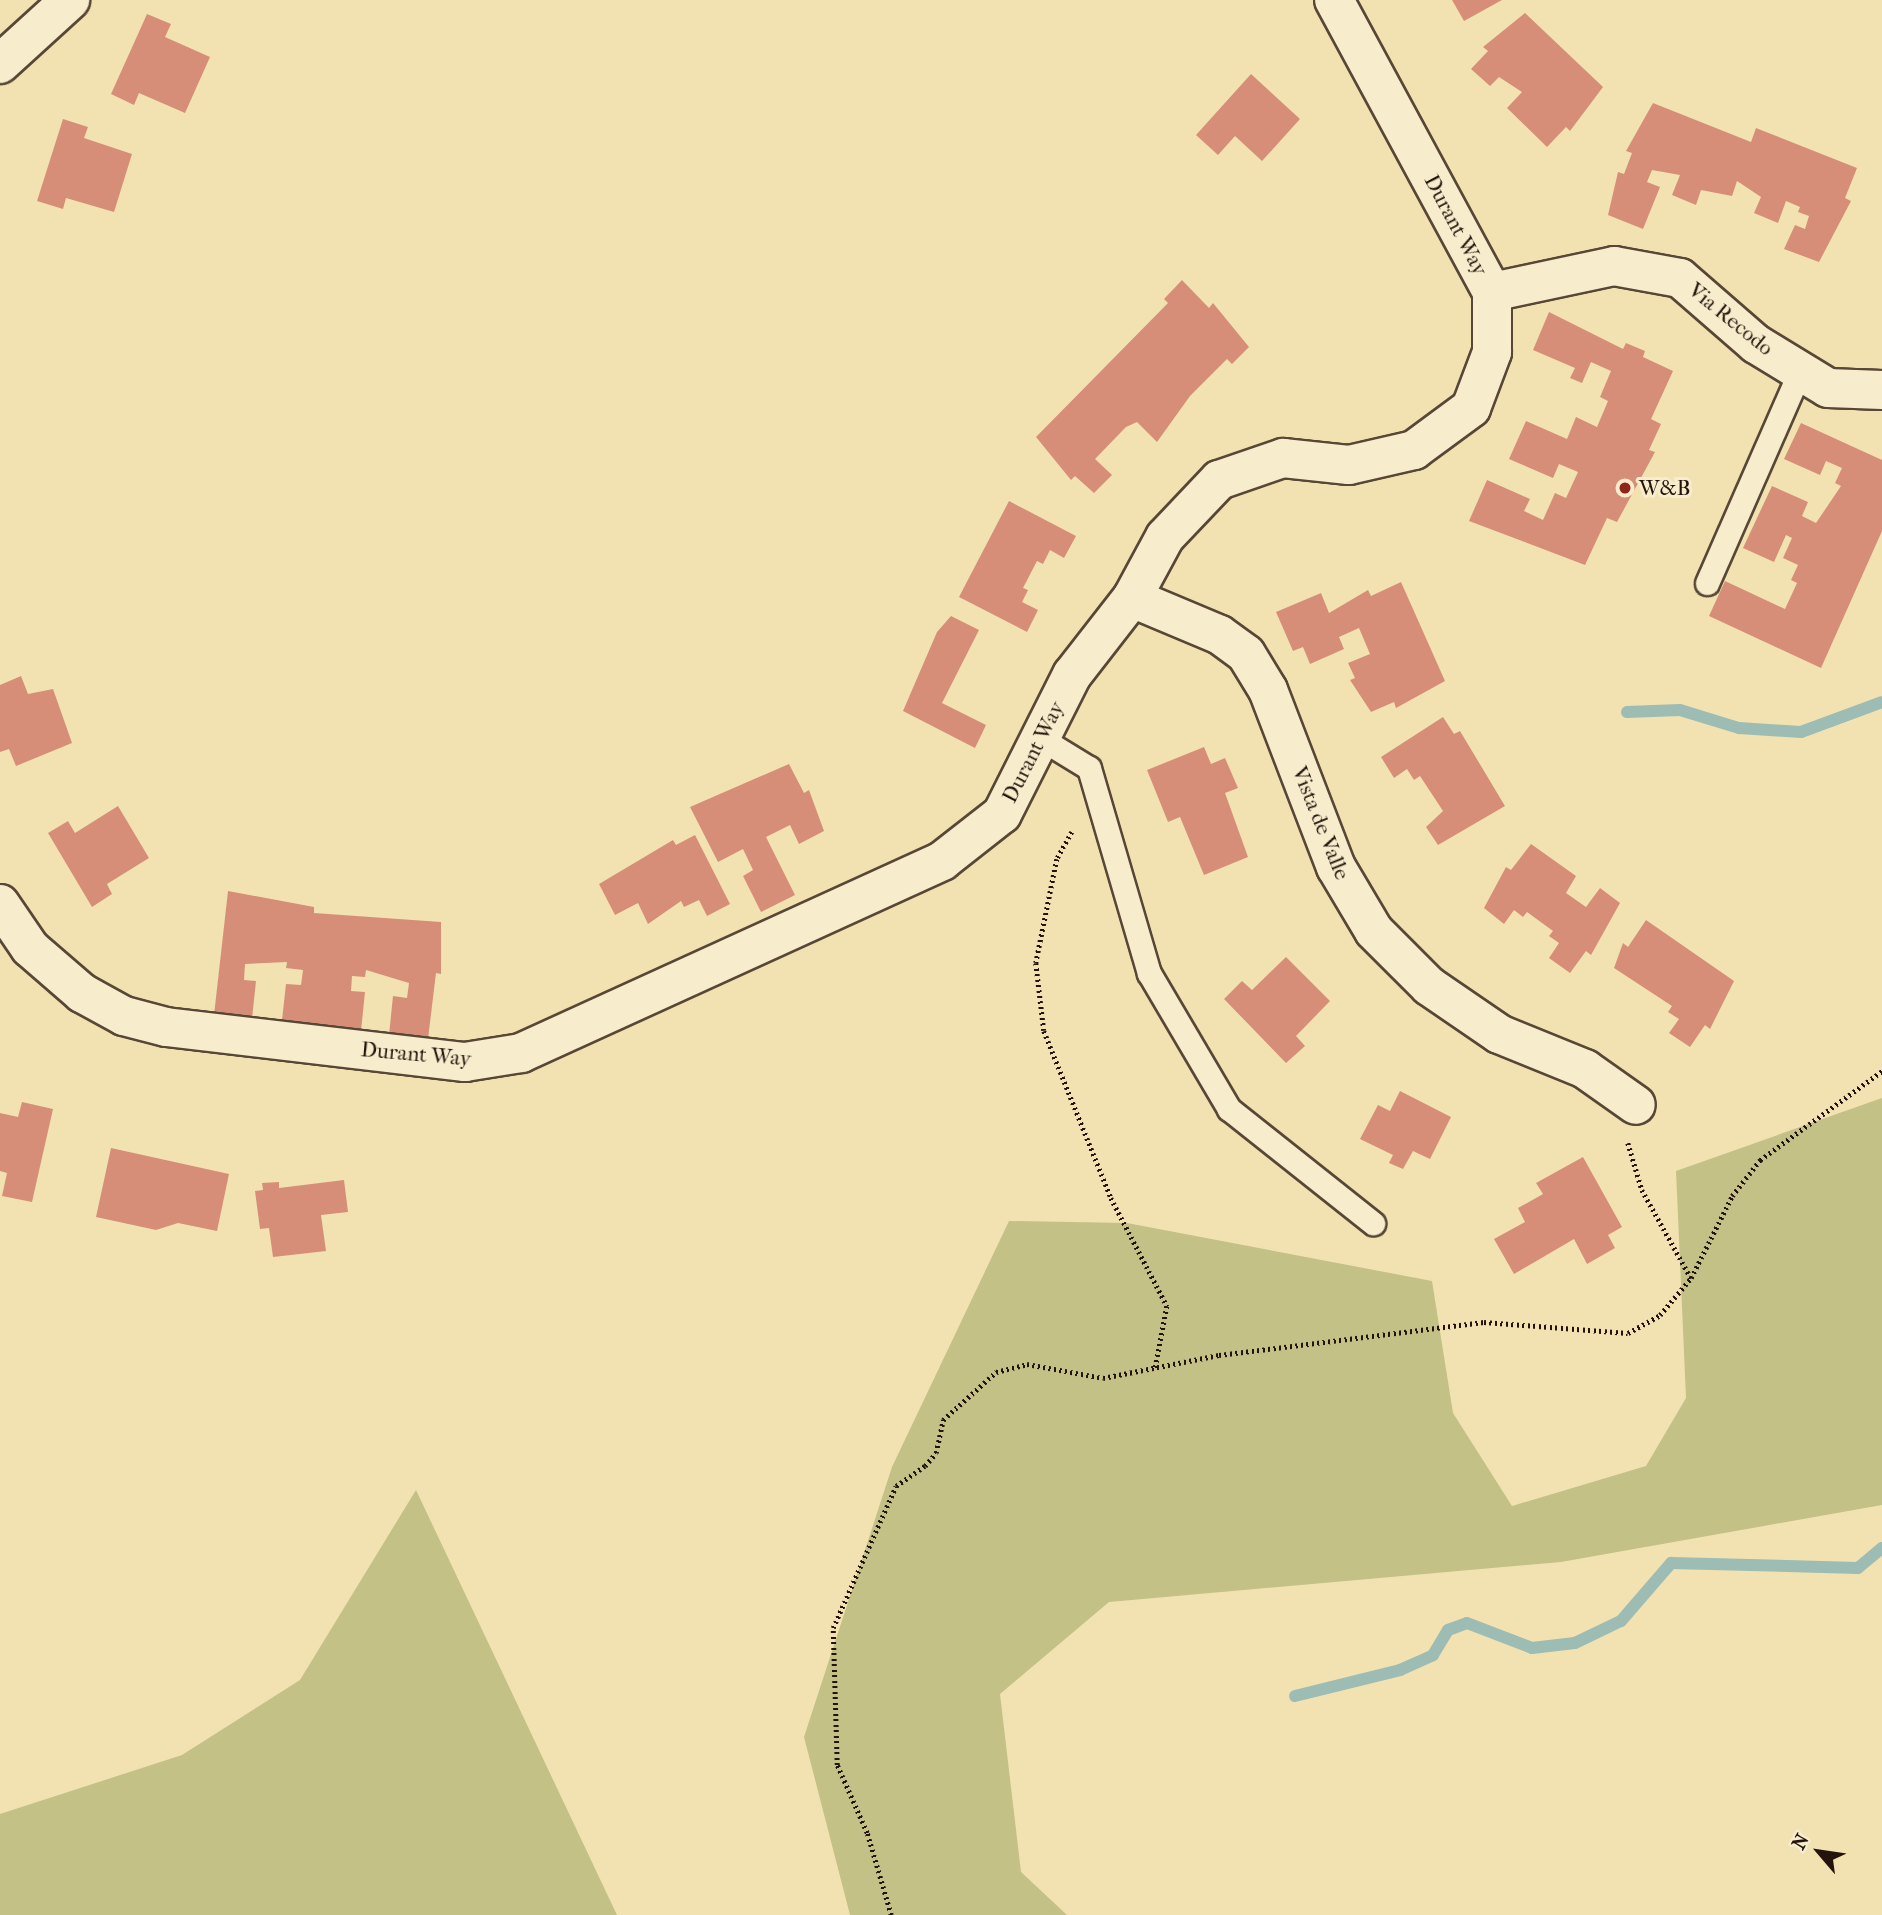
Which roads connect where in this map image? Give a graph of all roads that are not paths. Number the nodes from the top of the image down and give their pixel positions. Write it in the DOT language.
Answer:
graph roads {
  1 [pos="70,0"];
  2 [pos="1335,0"];
  3 [pos="0,64"];
  4 [pos="1492,292"];
  5 [pos="1800,371"];
  6 [pos="1882,390"];
  7 [pos="1707,583"];
  8 [pos="1132,598"];
  9 [pos="1040,738"];
  10 [pos="0,904"];
  11 [pos="1636,1105"];
  12 [pos="1373,1223"];
  1 -- 3 [label="street"];
  2 -- 4 [label="street, Durant Way"];
  4 -- 5 [label="street, Via Recodo"];
  4 -- 8 [label="street, Durant Way"];
  5 -- 6 [label="street, Via Recodo"];
  5 -- 7 [label="lane"];
  8 -- 9 [label="street, Durant Way"];
  8 -- 11 [label="street, Vista de Valle"];
  9 -- 10 [label="street, Durant Way"];
  9 -- 12 [label="lane"];
}
